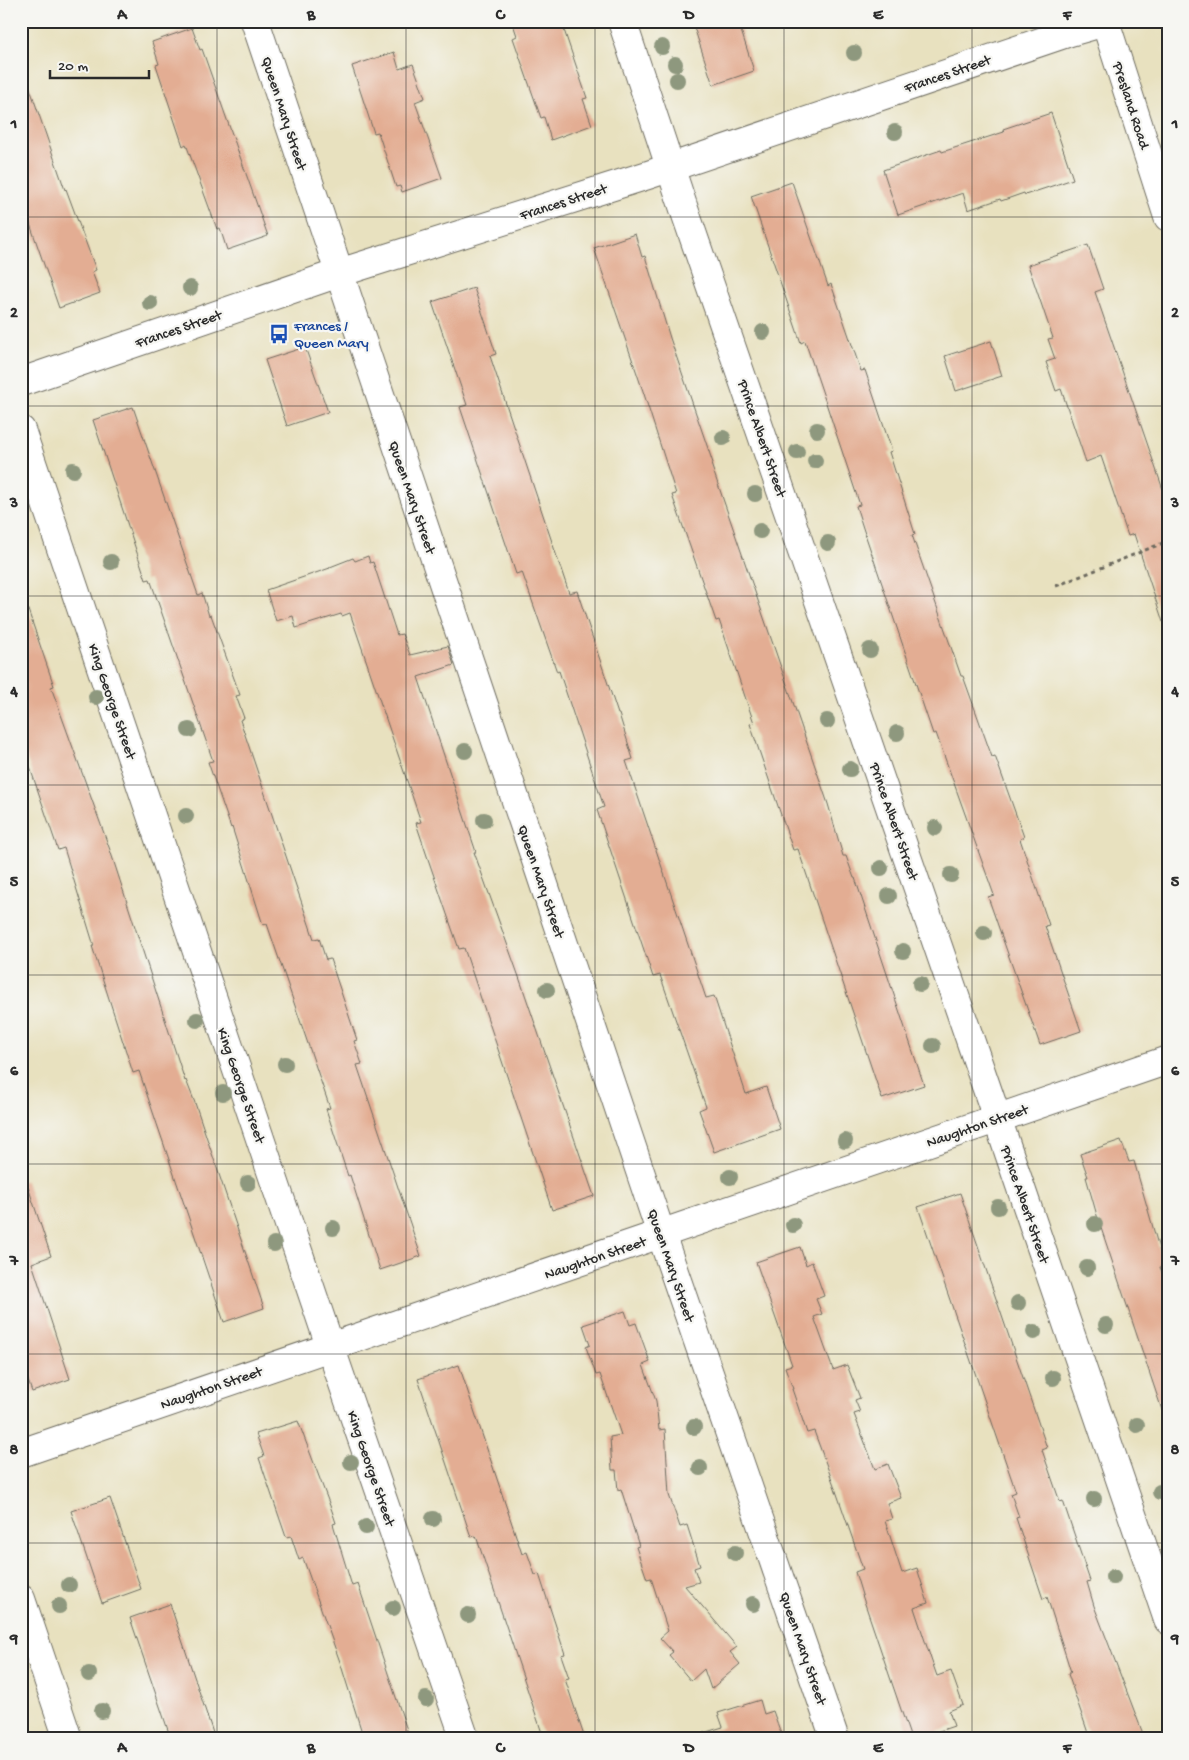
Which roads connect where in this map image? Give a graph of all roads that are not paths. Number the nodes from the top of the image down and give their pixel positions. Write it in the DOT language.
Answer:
graph roads {
  1 [pos="255,21"];
  2 [pos="622,21"];
  3 [pos="1105,22"];
  4 [pos="670,167"];
  5 [pos="1168,217"];
  6 [pos="339,273"];
  7 [pos="21,382"];
  8 [pos="21,430"];
  9 [pos="1168,1060"];
  10 [pos="997,1118"];
  11 [pos="661,1234"];
  12 [pos="330,1346"];
  13 [pos="21,1453"];
  14 [pos="21,1599"];
  15 [pos="1168,1620"];
  16 [pos="68,1739"];
  17 [pos="465,1739"];
  18 [pos="835,1739"];
  1 -- 6 [label="street, Queen Mary Street"];
  2 -- 4 [label="street, Prince Albert Street"];
  3 -- 4 [label="street, Frances Street"];
  3 -- 5 [label="street, Presland Road"];
  4 -- 6 [label="street, Frances Street"];
  4 -- 10 [label="street, Prince Albert Street"];
  6 -- 7 [label="street, Frances Street"];
  6 -- 11 [label="street, Queen Mary Street"];
  8 -- 12 [label="street, King George Street"];
  9 -- 10 [label="street, Naughton Street"];
  10 -- 11 [label="street, Naughton Street"];
  10 -- 15 [label="street, Prince Albert Street"];
  11 -- 12 [label="street, Naughton Street"];
  11 -- 18 [label="street, Queen Mary Street"];
  12 -- 13 [label="street, Naughton Street"];
  12 -- 17 [label="street, King George Street"];
  14 -- 16 [label="street"];
}
